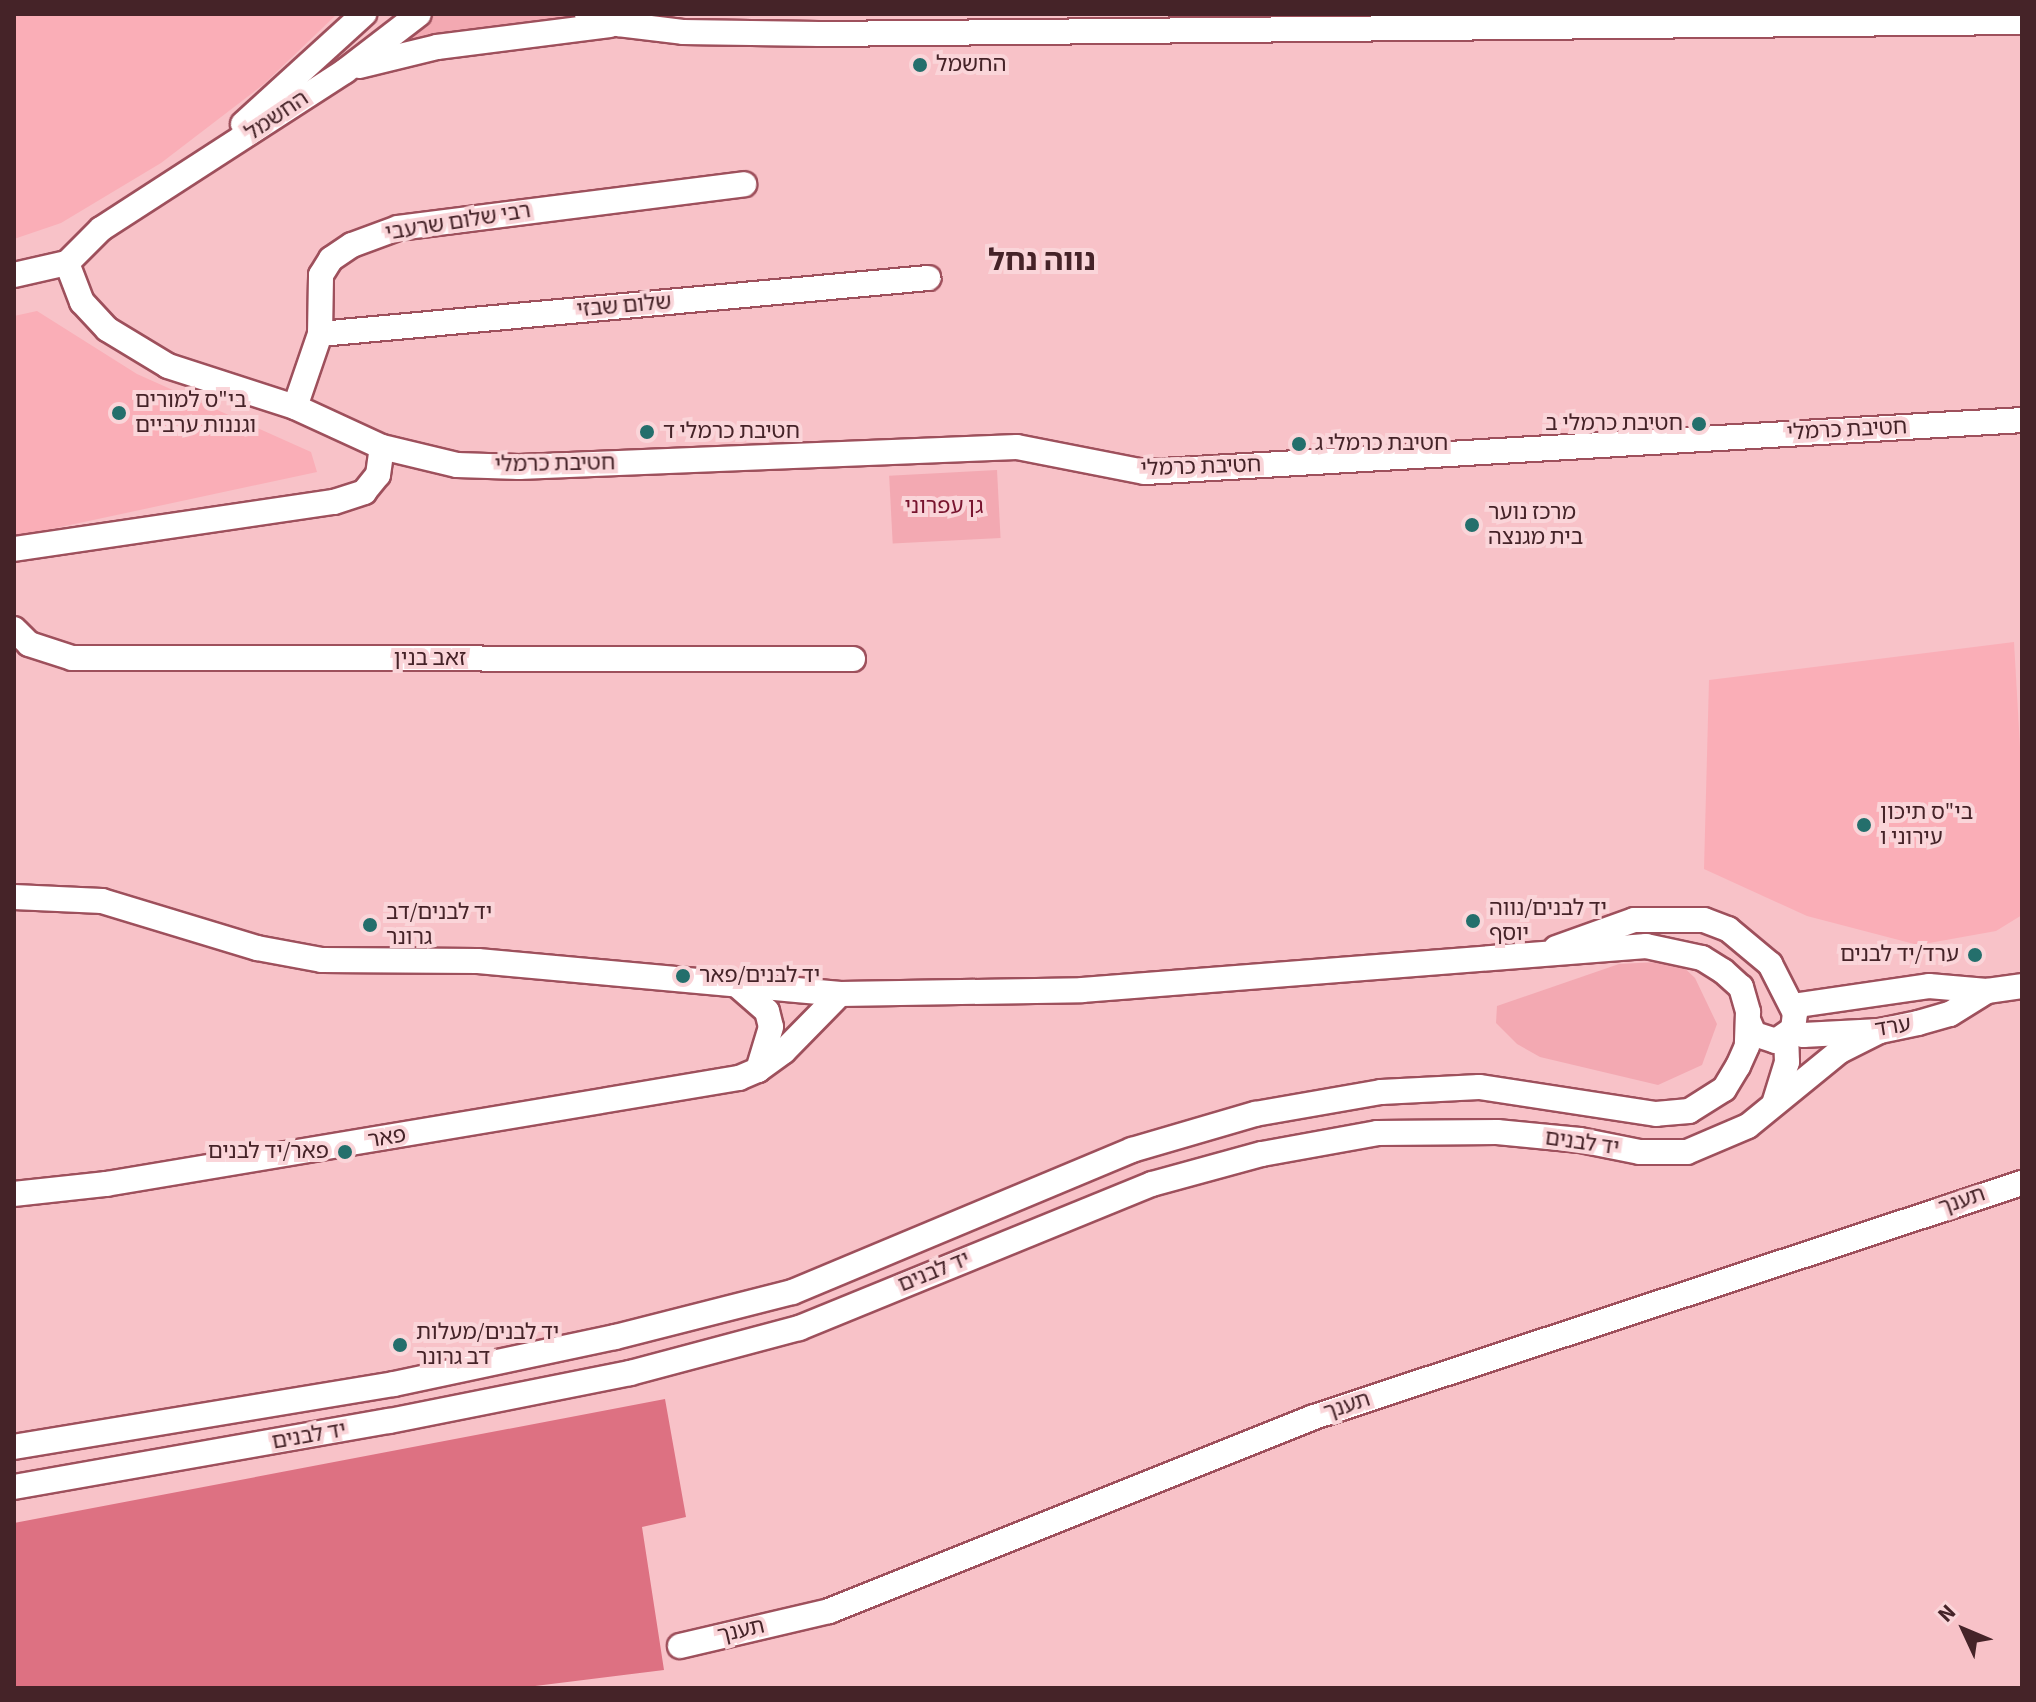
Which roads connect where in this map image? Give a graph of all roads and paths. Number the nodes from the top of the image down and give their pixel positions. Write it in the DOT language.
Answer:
graph roads {
  1 [pos="364,14"];
  2 [pos="419,14"];
  3 [pos="587,14"];
  4 [pos="2022,22"];
  5 [pos="618,24"];
  6 [pos="345,71"];
  7 [pos="744,184"];
  8 [pos="172,186"];
  9 [pos="67,263"];
  10 [pos="14,275"];
  11 [pos="928,278"];
  12 [pos="320,334"];
  13 [pos="295,407"];
  14 [pos="2022,420"];
  15 [pos="382,447"];
  16 [pos="14,549"];
  17 [pos="14,629"];
  18 [pos="853,659"];
  19 [pos="14,897"];
  20 [pos="1535,956"];
  21 [pos="738,986"];
  22 [pos="2022,986"];
  23 [pos="1987,991"];
  24 [pos="840,994"];
  25 [pos="1790,1003"];
  26 [pos="1748,1016"];
  27 [pos="1880,1031"];
  28 [pos="1788,1034"];
  29 [pos="758,1070"];
  30 [pos="1774,1104"];
  31 [pos="2022,1183"];
  32 [pos="14,1194"];
  33 [pos="14,1447"];
  34 [pos="14,1487"];
  35 [pos="680,1646"];
  1 -- 8 [label="street, החשמל"];
  2 -- 6 [label="street, החשמל"];
  3 -- 5 [label="street"];
  4 -- 5 [label="street"];
  5 -- 6 [label="street"];
  6 -- 8 [label="street, החשמל"];
  7 -- 12 [label="street, רבי שלום שרעבי"];
  8 -- 9 [label="street, החשמל"];
  9 -- 10 [label="street"];
  9 -- 13 [label="street, חטיבת כרמלי"];
  11 -- 12 [label="street, שלום שבזי"];
  12 -- 13 [label="street, רבי שלום שרעבי"];
  13 -- 15 [label="street, חטיבת כרמלי"];
  14 -- 15 [label="street, חטיבת כרמלי"];
  15 -- 16 [label="street"];
  17 -- 18 [label="street, זאב בנין"];
  19 -- 21 [label="street"];
  20 -- 24 [label="street"];
  20 -- 25 [label="street"];
  20 -- 26 [label="street"];
  21 -- 24 [label="street"];
  21 -- 29 [label="street"];
  22 -- 23 [label="street, ערד"];
  23 -- 25 [label="street, ערד"];
  23 -- 27 [label="street, ערד"];
  24 -- 29 [label="street, פאר"];
  25 -- 26 [label="street"];
  25 -- 28 [label="street"];
  26 -- 28 [label="street"];
  26 -- 33 [label="street, יד לבנים"];
  27 -- 28 [label="street, ערד"];
  27 -- 30 [label="street, יד לבנים"];
  28 -- 30 [label="street"];
  29 -- 32 [label="street, פאר"];
  30 -- 34 [label="street, יד לבנים"];
  31 -- 35 [label="street, תענך"];
}
